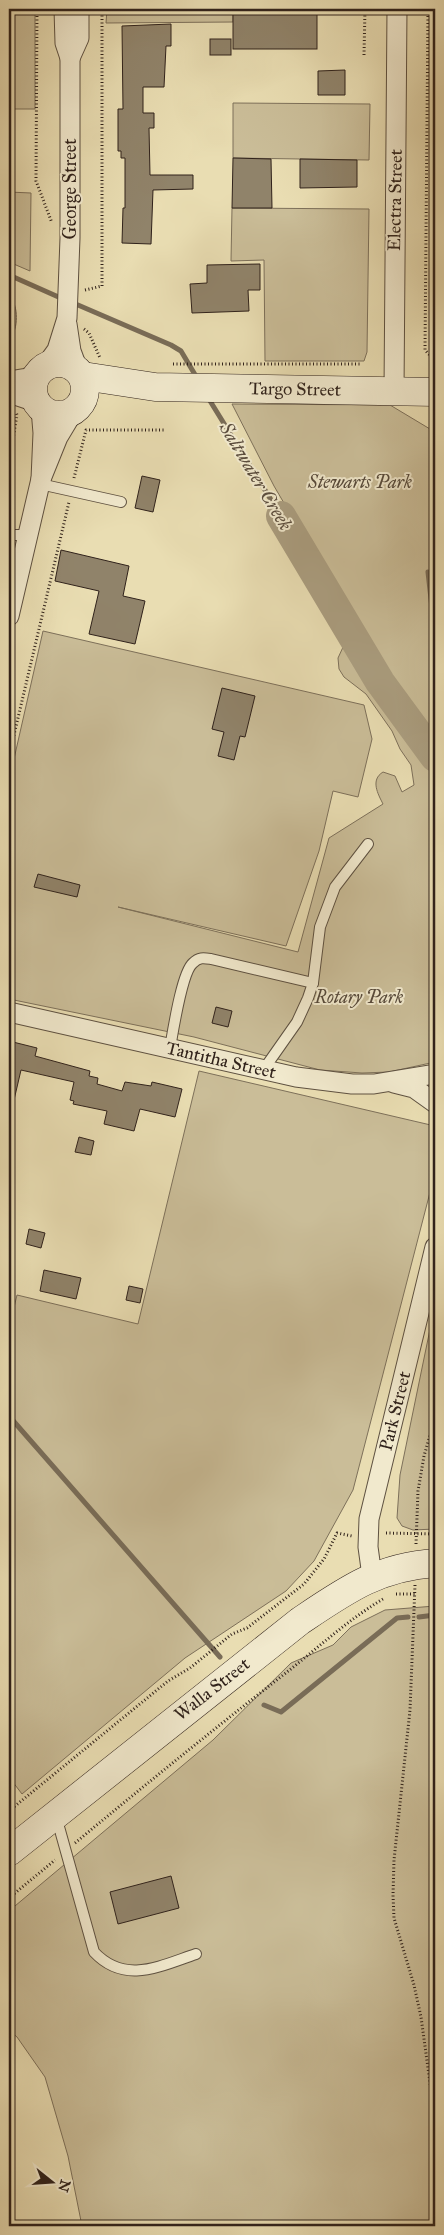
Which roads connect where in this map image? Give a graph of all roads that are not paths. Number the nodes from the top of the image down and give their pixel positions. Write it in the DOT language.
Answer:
graph roads {
  1 [pos="64,9"];
  2 [pos="79,9"];
  3 [pos="397,9"];
  4 [pos="70,58"];
  5 [pos="70,321"];
  6 [pos="41,370"];
  7 [pos="88,370"];
  8 [pos="164,379"];
  9 [pos="9,381"];
  10 [pos="394,391"];
  11 [pos="435,392"];
  12 [pos="25,402"];
  13 [pos="76,409"];
  14 [pos="40,481"];
  15 [pos="121,502"];
  16 [pos="9,535"];
  17 [pos="28,535"];
  18 [pos="9,616"];
  19 [pos="368,844"];
  20 [pos="313,983"];
  21 [pos="9,1012"];
  22 [pos="170,1048"];
  23 [pos="264,1070"];
  24 [pos="435,1074"];
  25 [pos="392,1082"];
  26 [pos="435,1103"];
  27 [pos="435,1247"];
  28 [pos="426,1557"];
  29 [pos="372,1576"];
  30 [pos="56,1814"];
  31 [pos="9,1852"];
  32 [pos="196,1954"];
  1 -- 4 [label="street, George Street"];
  2 -- 4 [label="street, George Street"];
  3 -- 10 [label="street, Electra Street"];
  4 -- 5 [label="street, George Street"];
  5 -- 6 [label="street, George Street"];
  5 -- 7 [label="street, George Street"];
  6 -- 7 [label="street"];
  6 -- 9 [label="street"];
  6 -- 12 [label="street"];
  7 -- 8 [label="street, Targo Street"];
  7 -- 13 [label="street"];
  8 -- 10 [label="street, Targo Street"];
  8 -- 13 [label="street, Targo Street"];
  10 -- 11 [label="street, Targo Street"];
  12 -- 13 [label="street"];
  12 -- 14 [label="street"];
  13 -- 14 [label="street"];
  14 -- 15 [label="lane"];
  14 -- 17 [label="street"];
  16 -- 17 [label="lane"];
  17 -- 18 [label="street"];
  19 -- 20 [label="lane"];
  20 -- 22 [label="lane"];
  20 -- 23 [label="lane"];
  21 -- 22 [label="street, Tantitha Street"];
  22 -- 23 [label="street, Tantitha Street"];
  23 -- 25 [label="street, Tantitha Street"];
  24 -- 25 [label="street, Tantitha Street"];
  25 -- 26 [label="street"];
  27 -- 29 [label="street, Park Street"];
  28 -- 29 [label="street, Walla Street"];
  29 -- 30 [label="street, Walla Street"];
  30 -- 31 [label="street, Walla Street"];
  30 -- 32 [label="lane"];
}
